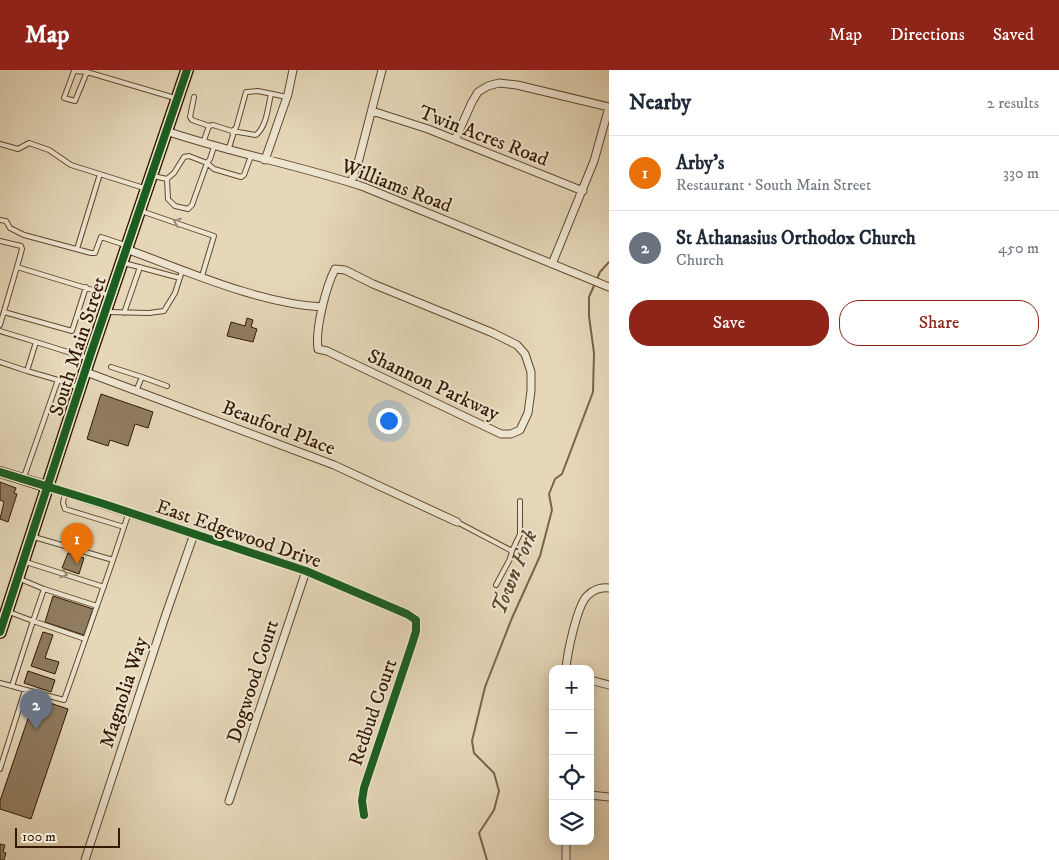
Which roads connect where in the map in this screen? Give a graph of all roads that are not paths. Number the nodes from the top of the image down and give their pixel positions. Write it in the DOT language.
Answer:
graph roads {
  1 [pos="187,70"];
  2 [pos="293,70"];
  3 [pos="382,70"];
  4 [pos="87,72"];
  5 [pos="271,94"];
  6 [pos="194,97"];
  7 [pos="287,97"];
  8 [pos="177,98"];
  9 [pos="609,107"];
  10 [pos="372,111"];
  11 [pos="210,126"];
  12 [pos="166,131"];
  13 [pos="232,131"];
  14 [pos="455,140"];
  15 [pos="0,144"];
  16 [pos="203,144"];
  17 [pos="214,147"];
  18 [pos="228,150"];
  19 [pos="251,156"];
  20 [pos="265,160"];
  21 [pos="207,163"];
  22 [pos="100,174"];
  23 [pos="151,175"];
  24 [pos="168,179"];
  25 [pos="351,183"];
  26 [pos="146,189"];
  27 [pos="583,192"];
  28 [pos="139,210"];
  29 [pos="0,220"];
  30 [pos="0,240"];
  31 [pos="126,247"];
  32 [pos="76,249"];
  33 [pos="122,262"];
  34 [pos="552,264"];
  35 [pos="17,267"];
  36 [pos="140,267"];
  37 [pos="183,270"];
  38 [pos="202,276"];
  39 [pos="180,278"];
  40 [pos="608,287"];
  41 [pos="86,288"];
  42 [pos="111,295"];
  43 [pos="322,308"];
  44 [pos="106,311"];
  45 [pos="4,312"];
  46 [pos="124,313"];
  47 [pos="0,325"];
  48 [pos="0,331"];
  49 [pos="36,342"];
  50 [pos="89,359"];
  51 [pos="0,362"];
  52 [pos="111,367"];
  53 [pos="27,371"];
  54 [pos="86,372"];
  55 [pos="142,377"];
  56 [pos="58,380"];
  57 [pos="167,386"];
  58 [pos="80,388"];
  59 [pos="136,391"];
  60 [pos="0,472"];
  61 [pos="23,479"];
  62 [pos="48,487"];
  63 [pos="65,492"];
  64 [pos="520,501"];
  65 [pos="129,512"];
  66 [pos="457,522"];
  67 [pos="124,528"];
  68 [pos="194,534"];
  69 [pos="32,537"];
  70 [pos="512,551"];
  71 [pos="113,560"];
  72 [pos="24,561"];
  73 [pos="306,571"];
  74 [pos="18,578"];
  75 [pos="496,585"];
  76 [pos="104,587"];
  77 [pos="609,588"];
  78 [pos="44,589"];
  79 [pos="97,606"];
  80 [pos="4,613"];
  81 [pos="416,620"];
  82 [pos="33,621"];
  83 [pos="0,632"];
  84 [pos="85,639"];
  85 [pos="567,665"];
  86 [pos="594,681"];
  87 [pos="0,683"];
  88 [pos="609,685"];
  89 [pos="12,686"];
  90 [pos="25,690"];
  91 [pos="0,769"];
  92 [pos="594,795"];
  93 [pos="609,797"];
  94 [pos="229,801"];
  95 [pos="364,815"];
  96 [pos="566,845"];
  97 [pos="85,860"];
  98 [pos="566,860"];
  1 -- 8 [label="main road, South Main Street"];
  2 -- 7 [label="street"];
  3 -- 10 [label="street"];
  4 -- 4 [label="lane"];
  4 -- 8 [label="lane"];
  5 -- 7 [label="lane"];
  5 -- 13 [label="lane"];
  5 -- 13 [label="lane"];
  6 -- 11 [label="lane"];
  7 -- 20 [label="street"];
  8 -- 12 [label="main road, South Main Street"];
  9 -- 14 [label="street"];
  9 -- 27 [label="street"];
  10 -- 14 [label="street, Twin Acres Road"];
  10 -- 25 [label="street"];
  11 -- 13 [label="lane"];
  11 -- 16 [label="lane"];
  12 -- 16 [label="street, Williams Road"];
  12 -- 23 [label="main road, South Main Street"];
  13 -- 18 [label="lane"];
  14 -- 27 [label="street, Twin Acres Road"];
  15 -- 22 [label="lane"];
  16 -- 17 [label="street, Williams Road"];
  17 -- 18 [label="street, Williams Road"];
  17 -- 21 [label="lane"];
  18 -- 19 [label="street, Williams Road"];
  19 -- 20 [label="street, Williams Road"];
  19 -- 21 [label="lane"];
  20 -- 25 [label="street, Williams Road"];
  21 -- 24 [label="lane"];
  21 -- 24 [label="lane"];
  22 -- 26 [label="lane"];
  22 -- 32 [label="lane"];
  23 -- 24 [label="lane"];
  23 -- 26 [label="main road, South Main Street"];
  25 -- 34 [label="street, Williams Road"];
  26 -- 28 [label="main road, South Main Street"];
  27 -- 34 [label="street"];
  28 -- 31 [label="main road, South Main Street"];
  38 -- 28 [label="lane, one-way"];
  29 -- 32 [label="lane"];
  30 -- 35 [label="lane"];
  31 -- 32 [label="lane"];
  31 -- 33 [label="main road, South Main Street"];
  31 -- 37 [label="street"];
  33 -- 36 [label="lane"];
  33 -- 42 [label="main road, South Main Street"];
  34 -- 40 [label="street, Williams Road"];
  35 -- 41 [label="lane"];
  35 -- 45 [label="lane"];
  36 -- 39 [label="lane"];
  36 -- 46 [label="lane"];
  37 -- 38 [label="street"];
  37 -- 39 [label="lane"];
  38 -- 43 [label="street"];
  39 -- 46 [label="lane"];
  41 -- 42 [label="lane"];
  41 -- 45 [label="lane"];
  42 -- 44 [label="main road, South Main Street"];
  43 -- 43 [label="street, Shannon Parkway"];
  44 -- 46 [label="lane"];
  44 -- 50 [label="main road, South Main Street"];
  45 -- 47 [label="lane"];
  48 -- 49 [label="lane"];
  49 -- 50 [label="lane"];
  49 -- 53 [label="lane"];
  50 -- 54 [label="main road, South Main Street"];
  51 -- 53 [label="lane"];
  52 -- 55 [label="lane"];
  53 -- 56 [label="lane"];
  54 -- 58 [label="main road, South Main Street"];
  54 -- 59 [label="street, Beauford Place"];
  55 -- 57 [label="lane"];
  55 -- 59 [label="lane"];
  56 -- 58 [label="lane"];
  56 -- 61 [label="lane"];
  58 -- 62 [label="main road, South Main Street"];
  59 -- 66 [label="street, Beauford Place"];
  60 -- 61 [label="street"];
  61 -- 62 [label="street"];
  62 -- 63 [label="street, East Edgewood Drive"];
  62 -- 69 [label="main road, South Main Street"];
  63 -- 65 [label="street, East Edgewood Drive"];
  63 -- 67 [label="lane"];
  64 -- 70 [label="lane"];
  65 -- 67 [label="lane"];
  65 -- 68 [label="street, East Edgewood Drive"];
  66 -- 70 [label="lane"];
  67 -- 71 [label="lane"];
  68 -- 73 [label="street, East Edgewood Drive"];
  68 -- 97 [label="street, Magnolia Way"];
  69 -- 71 [label="lane"];
  69 -- 72 [label="main road, South Main Street"];
  70 -- 75 [label="lane"];
  71 -- 76 [label="lane"];
  72 -- 74 [label="main road, South Main Street"];
  72 -- 76 [label="lane, one-way"];
  73 -- 81 [label="street, East Edgewood Drive"];
  73 -- 94 [label="street, Dogwood Court"];
  74 -- 78 [label="lane"];
  74 -- 80 [label="main road, South Main Street"];
  76 -- 79 [label="lane"];
  77 -- 85 [label="street"];
  78 -- 79 [label="lane"];
  78 -- 82 [label="lane"];
  79 -- 84 [label="lane"];
  80 -- 82 [label="lane"];
  80 -- 83 [label="main road, South Main Street"];
  81 -- 95 [label="street, Redbud Court"];
  82 -- 84 [label="lane"];
  82 -- 89 [label="lane"];
  84 -- 90 [label="lane"];
  86 -- 88 [label="street"];
  87 -- 89 [label="lane"];
  89 -- 90 [label="lane"];
  90 -- 91 [label="lane"];
  92 -- 93 [label="street"];
  96 -- 98 [label="street"];
}
